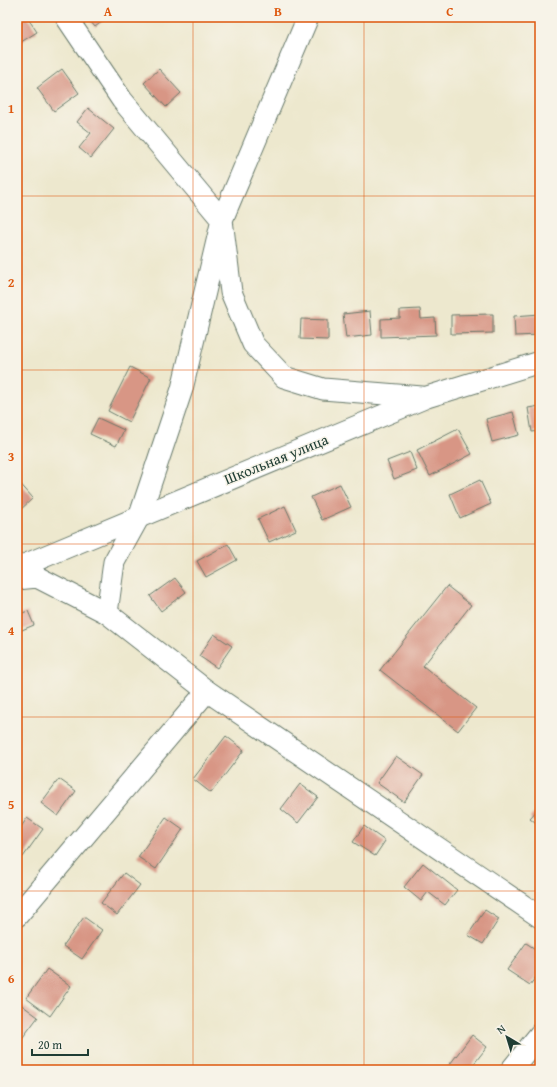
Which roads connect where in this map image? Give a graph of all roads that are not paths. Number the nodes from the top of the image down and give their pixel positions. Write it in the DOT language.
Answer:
graph roads {
  1 [pos="66,17"];
  2 [pos="308,17"];
  3 [pos="222,220"];
  4 [pos="540,362"];
  5 [pos="427,397"];
  6 [pos="140,516"];
  7 [pos="17,568"];
  8 [pos="17,579"];
  9 [pos="107,613"];
  10 [pos="207,691"];
  11 [pos="17,916"];
  12 [pos="540,917"];
  13 [pos="540,1034"];
  14 [pos="511,1070"];
  1 -- 3 [label="street"];
  2 -- 3 [label="street"];
  3 -- 5 [label="street"];
  3 -- 6 [label="street"];
  4 -- 5 [label="street, Школьная улица"];
  5 -- 6 [label="street, Школьная улица"];
  6 -- 7 [label="street, Школьная улица"];
  6 -- 9 [label="street"];
  8 -- 9 [label="street"];
  9 -- 10 [label="street"];
  10 -- 11 [label="street"];
  10 -- 12 [label="street"];
  13 -- 14 [label="street"];
}
